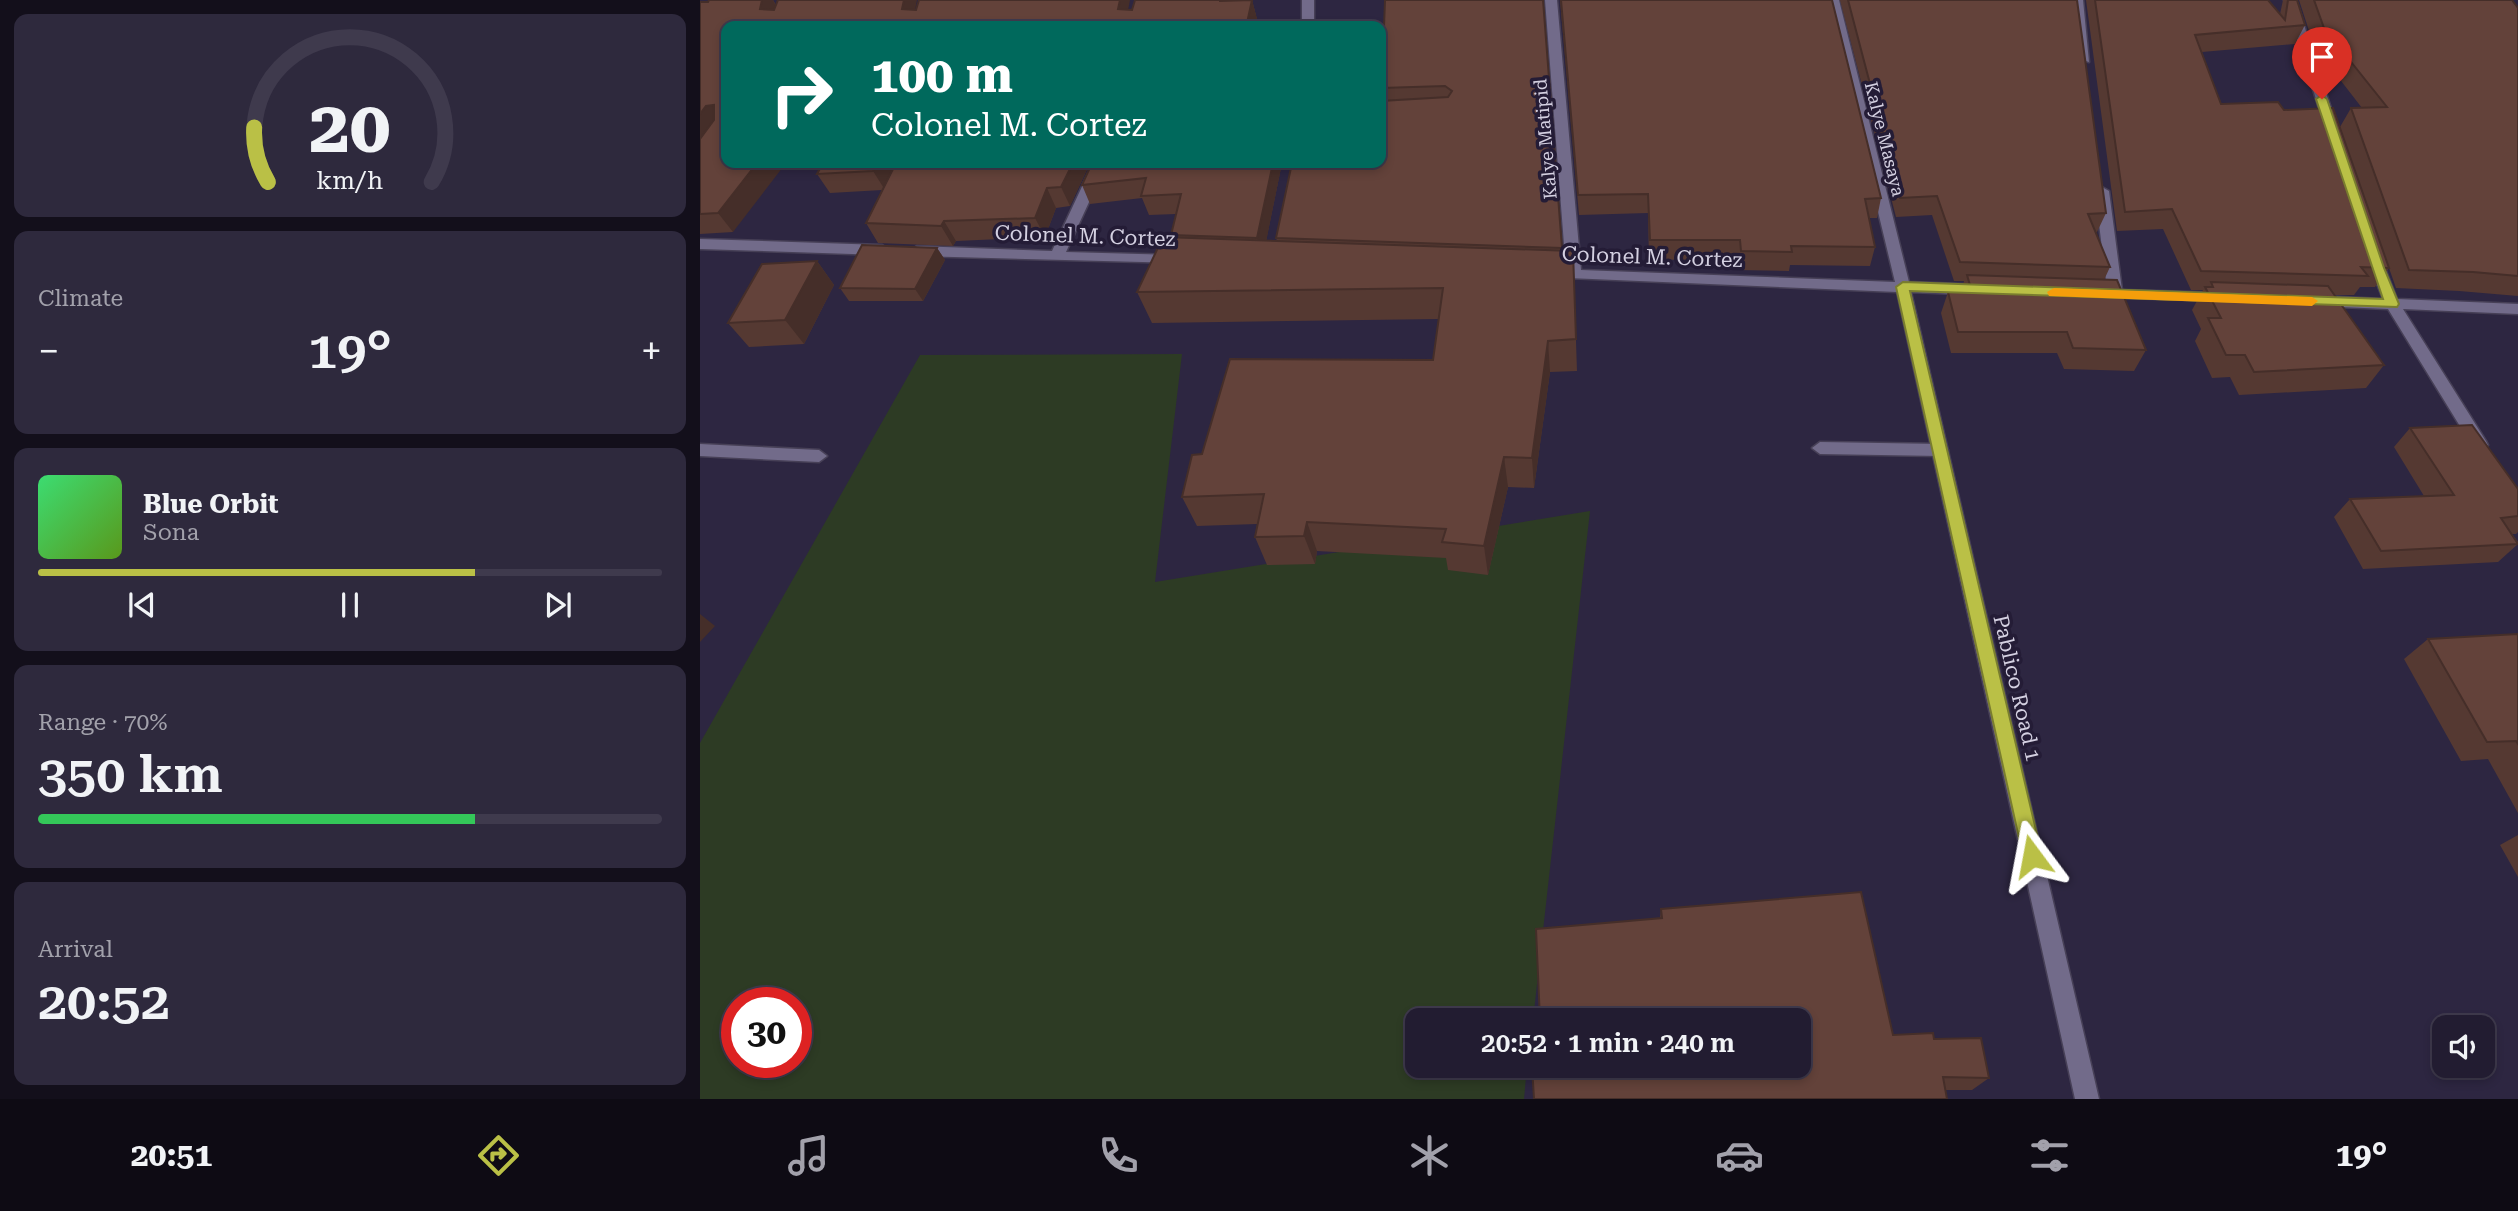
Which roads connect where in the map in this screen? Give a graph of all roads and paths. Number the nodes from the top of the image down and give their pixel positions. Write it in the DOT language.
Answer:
graph roads {
  1 [pos="1308,0"];
  2 [pos="1551,0"];
  3 [pos="1833,0"];
  4 [pos="2077,0"];
  5 [pos="2290,0"];
  6 [pos="1308,21"];
  7 [pos="2086,67"];
  8 [pos="2337,145"];
  9 [pos="1098,168"];
  10 [pos="2100,174"];
  11 [pos="700,244"];
  12 [pos="2369,244"];
  13 [pos="1057,256"];
  14 [pos="1191,260"];
  15 [pos="1533,273"];
  16 [pos="1574,275"];
  17 [pos="1903,287"];
  18 [pos="1996,290"];
  19 [pos="2089,294"];
  20 [pos="2115,295"];
  21 [pos="2240,299"];
  22 [pos="2295,301"];
  23 [pos="2392,304"];
  24 [pos="2518,309"];
  25 [pos="1820,448"];
  26 [pos="700,450"];
  27 [pos="1940,450"];
  28 [pos="819,456"];
  29 [pos="2490,461"];
  30 [pos="2087,1099"];
  1 -- 6 [label="street"];
  2 -- 16 [label="street, Kalye Matipid"];
  3 -- 17 [label="street, Kalye Masaya"];
  4 -- 7 [label="street"];
  5 -- 8 [label="street"];
  9 -- 13 [label="street"];
  10 -- 20 [label="street"];
  11 -- 13 [label="street, Colonel M. Cortez"];
  12 -- 23 [label="street"];
  13 -- 14 [label="street, Colonel M. Cortez"];
  15 -- 16 [label="street, Colonel M. Cortez"];
  16 -- 17 [label="street, Colonel M. Cortez"];
  17 -- 18 [label="street, Colonel M. Cortez"];
  17 -- 27 [label="street, Pablico Road 1"];
  19 -- 20 [label="street"];
  20 -- 21 [label="street"];
  22 -- 23 [label="street"];
  23 -- 24 [label="street"];
  23 -- 29 [label="street"];
  25 -- 27 [label="street"];
  26 -- 28 [label="street"];
  27 -- 30 [label="street, Pablico Road 1"];
}
